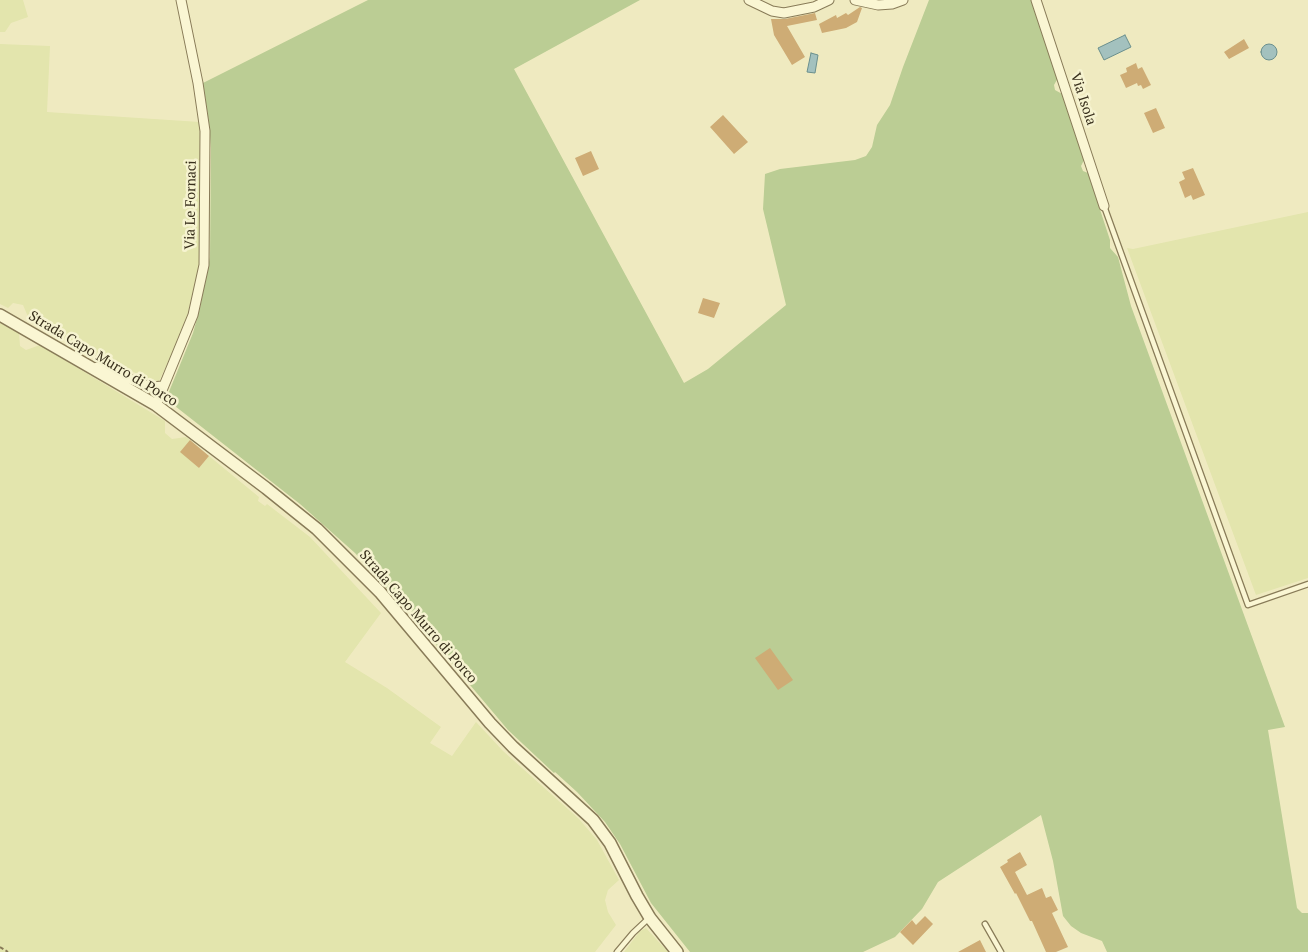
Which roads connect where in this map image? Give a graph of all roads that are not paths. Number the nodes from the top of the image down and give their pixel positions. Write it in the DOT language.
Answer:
graph roads {
  1 [pos="181,0"];
  2 [pos="749,0"];
  3 [pos="829,0"];
  4 [pos="855,0"];
  5 [pos="903,0"];
  6 [pos="1036,0"];
  7 [pos="1104,206"];
  8 [pos="0,315"];
  9 [pos="81,361"];
  10 [pos="163,386"];
  11 [pos="156,405"];
  12 [pos="1308,584"];
  13 [pos="650,918"];
  14 [pos="984,924"];
  15 [pos="618,952"];
  16 [pos="677,952"];
  17 [pos="1001,952"];
  1 -- 10 [label="street, Via Le Fornaci"];
  2 -- 3 [label="street"];
  4 -- 5 [label="street"];
  6 -- 7 [label="street, Via Isola"];
  7 -- 12 [label="lane"];
  8 -- 9 [label="street, Strada Capo Murro di Porco"];
  9 -- 10 [label="street"];
  9 -- 11 [label="street, Strada Capo Murro di Porco"];
  10 -- 11 [label="street, Via Le Fornaci"];
  11 -- 13 [label="street, Strada Capo Murro di Porco"];
  13 -- 15 [label="lane"];
  13 -- 16 [label="street, Strada Capo Murro di Porco"];
  14 -- 17 [label="lane"];
}
